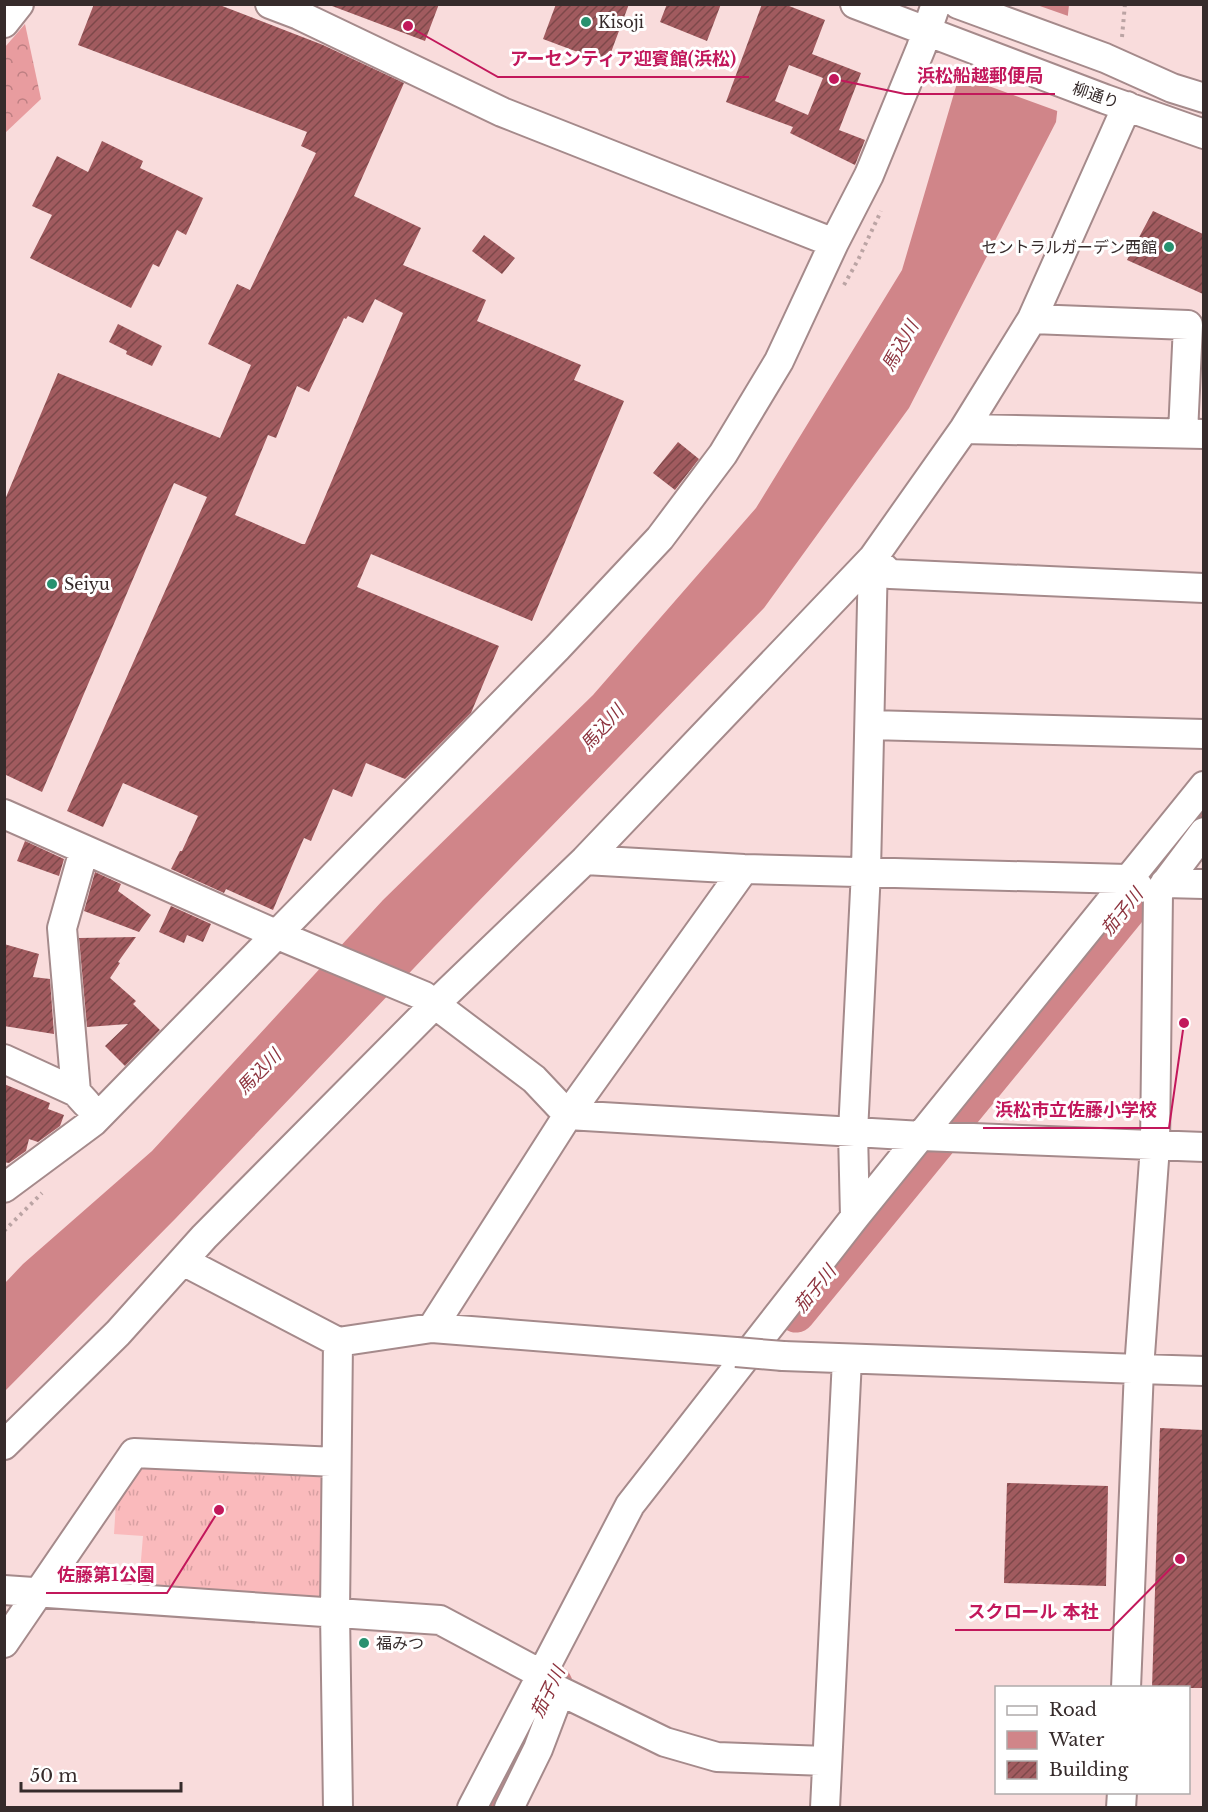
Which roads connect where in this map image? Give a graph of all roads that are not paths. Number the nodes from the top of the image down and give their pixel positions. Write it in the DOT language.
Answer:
graph roads {
  1 [pos="19,4"];
  2 [pos="270,4"];
  3 [pos="855,4"];
  4 [pos="936,4"];
  5 [pos="958,4"];
  6 [pos="4,23"];
  7 [pos="938,37"];
  8 [pos="1203,98"];
  9 [pos="1116,103"];
  10 [pos="1203,134"];
  11 [pos="834,243"];
  12 [pos="1032,319"];
  13 [pos="964,429"];
  14 [pos="1193,434"];
  15 [pos="873,558"];
  16 [pos="1203,588"];
  17 [pos="870,725"];
  18 [pos="1203,734"];
  19 [pos="1203,786"];
  20 [pos="4,814"];
  21 [pos="1203,832"];
  22 [pos="84,850"];
  23 [pos="585,860"];
  24 [pos="744,869"];
  25 [pos="866,871"];
  26 [pos="1203,884"];
  27 [pos="1150,887"];
  28 [pos="284,937"];
  29 [pos="429,1000"];
  30 [pos="4,1059"];
  31 [pos="76,1092"];
  32 [pos="568,1115"];
  33 [pos="98,1116"];
  34 [pos="853,1132"];
  35 [pos="922,1136"];
  36 [pos="1155,1146"];
  37 [pos="1203,1147"];
  38 [pos="4,1188"];
  39 [pos="855,1217"];
  40 [pos="183,1261"];
  41 [pos="432,1328"];
  42 [pos="338,1342"];
  43 [pos="847,1359"];
  44 [pos="1139,1369"];
  45 [pos="1203,1371"];
  46 [pos="4,1445"];
  47 [pos="336,1462"];
  48 [pos="4,1590"];
  49 [pos="40,1592"];
  50 [pos="335,1613"];
  51 [pos="4,1643"];
  52 [pos="541,1674"];
  53 [pos="1126,1686"];
  54 [pos="827,1761"];
  55 [pos="338,1808"];
  56 [pos="472,1808"];
  57 [pos="509,1808"];
  58 [pos="825,1808"];
  1 -- 6 [label="street"];
  2 -- 11 [label="street"];
  3 -- 7 [label="street, 柳通り"];
  4 -- 7 [label="street"];
  5 -- 8 [label="street"];
  7 -- 9 [label="street, 柳通り"];
  7 -- 11 [label="street"];
  9 -- 10 [label="street, 柳通り"];
  9 -- 12 [label="street"];
  11 -- 28 [label="street"];
  12 -- 13 [label="street"];
  12 -- 14 [label="street"];
  13 -- 14 [label="street"];
  13 -- 15 [label="street"];
  15 -- 16 [label="street"];
  15 -- 17 [label="street"];
  15 -- 23 [label="street"];
  17 -- 18 [label="street"];
  17 -- 25 [label="street"];
  19 -- 27 [label="street"];
  20 -- 22 [label="street"];
  21 -- 27 [label="street"];
  22 -- 28 [label="street"];
  22 -- 31 [label="street"];
  23 -- 24 [label="street"];
  23 -- 29 [label="street"];
  24 -- 25 [label="street"];
  24 -- 32 [label="street"];
  25 -- 27 [label="street"];
  25 -- 34 [label="street"];
  26 -- 27 [label="street"];
  27 -- 35 [label="street"];
  27 -- 36 [label="street"];
  28 -- 29 [label="street"];
  28 -- 33 [label="street"];
  29 -- 32 [label="street"];
  29 -- 40 [label="street"];
  30 -- 31 [label="street"];
  31 -- 33 [label="street"];
  32 -- 34 [label="street"];
  32 -- 41 [label="street"];
  33 -- 38 [label="street"];
  34 -- 35 [label="street"];
  34 -- 39 [label="street"];
  35 -- 36 [label="street"];
  35 -- 39 [label="street"];
  36 -- 37 [label="street"];
  36 -- 44 [label="street"];
  39 -- 52 [label="street"];
  40 -- 42 [label="street"];
  40 -- 46 [label="street"];
  41 -- 42 [label="street"];
  41 -- 43 [label="street, bridge"];
  42 -- 47 [label="street"];
  43 -- 44 [label="street"];
  43 -- 54 [label="street"];
  44 -- 45 [label="street"];
  44 -- 53 [label="street"];
  47 -- 49 [label="street"];
  47 -- 50 [label="street"];
  48 -- 49 [label="street"];
  49 -- 50 [label="street"];
  49 -- 51 [label="street"];
  50 -- 52 [label="street"];
  50 -- 55 [label="street"];
  52 -- 56 [label="street"];
  54 -- 57 [label="street"];
  54 -- 58 [label="street"];
}
